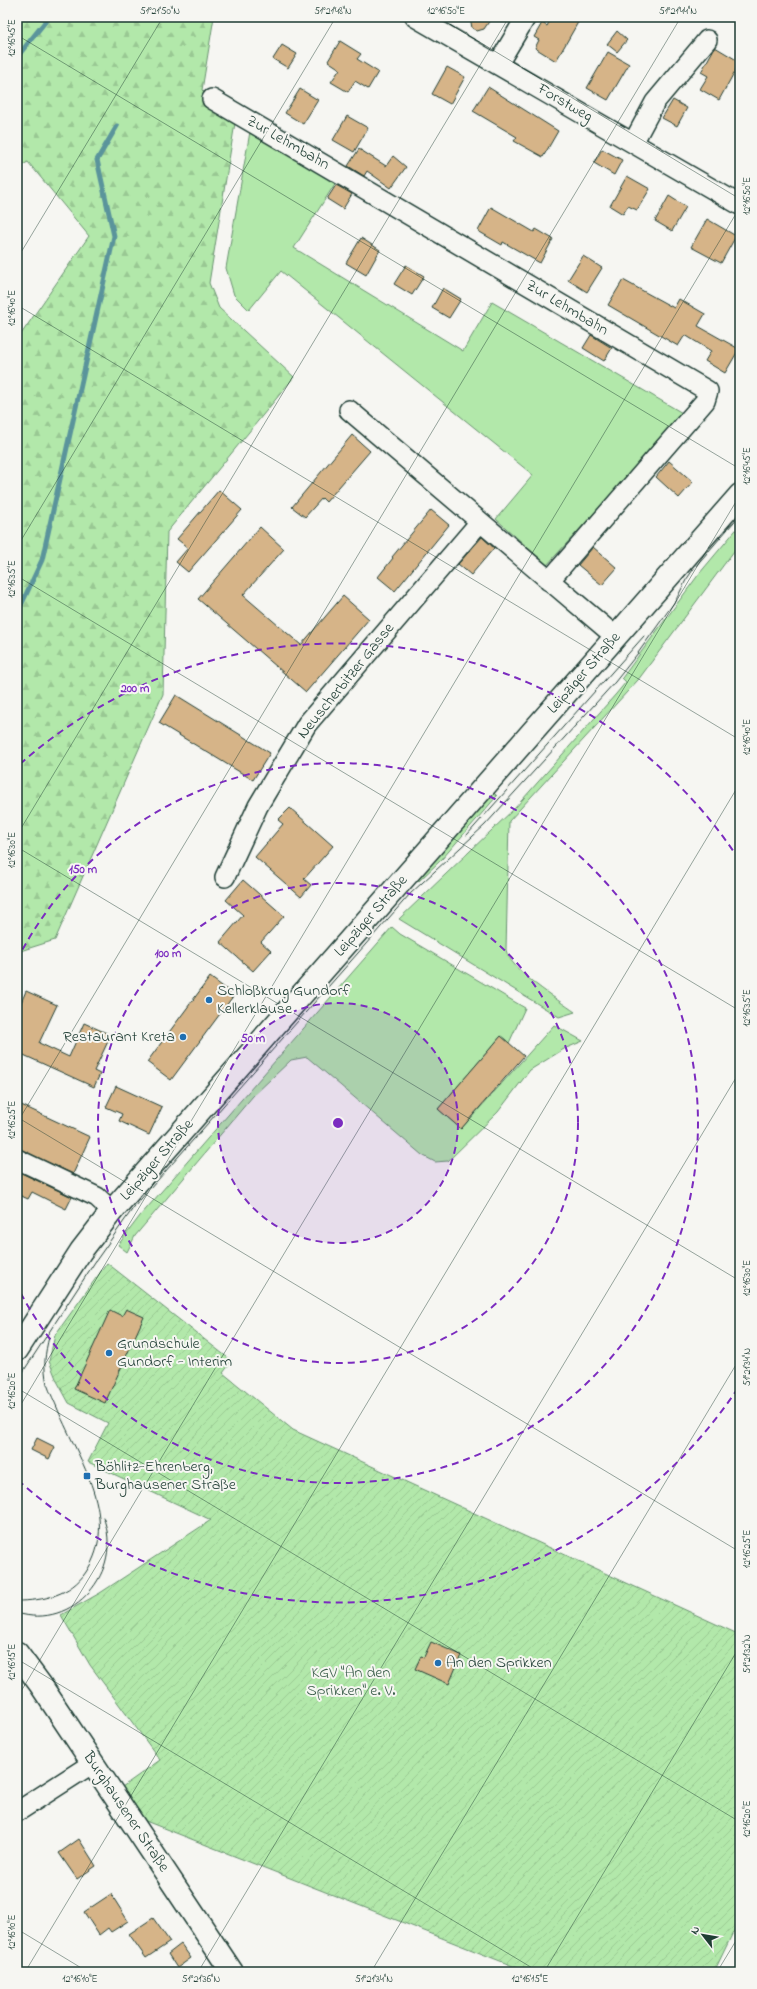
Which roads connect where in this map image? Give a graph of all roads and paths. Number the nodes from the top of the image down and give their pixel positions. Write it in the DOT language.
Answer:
graph roads {
  1 [pos="415,17"];
  2 [pos="526,17"];
  3 [pos="708,40"];
  4 [pos="498,64"];
  5 [pos="212,99"];
  6 [pos="633,143"];
  7 [pos="740,205"];
  8 [pos="349,410"];
  9 [pos="740,495"];
  10 [pos="480,522"];
  11 [pos="549,581"];
  12 [pos="616,637"];
  13 [pos="225,877"];
  14 [pos="17,1159"];
  15 [pos="112,1211"];
  16 [pos="17,1350"];
  17 [pos="17,1653"];
  18 [pos="93,1763"];
  19 [pos="17,1812"];
  20 [pos="232,1972"];
  1 -- 4 [label="street, Forstweg"];
  2 -- 4 [label="street"];
  3 -- 6 [label="street"];
  4 -- 6 [label="street, Forstweg"];
  5 -- 11 [label="street, Zur Lehmbahn"];
  6 -- 7 [label="street, Forstweg"];
  8 -- 10 [label="street"];
  9 -- 12 [label="street, Leipziger Straße"];
  10 -- 11 [label="street"];
  10 -- 13 [label="street, Neuscherbitzer Gasse"];
  11 -- 12 [label="street"];
  12 -- 15 [label="street, Leipziger Straße"];
  14 -- 15 [label="street"];
  15 -- 16 [label="street, Leipziger Straße"];
  17 -- 18 [label="street, Burghausener Straße"];
  18 -- 19 [label="street"];
  18 -- 20 [label="street, Burghausener Straße"];
}
